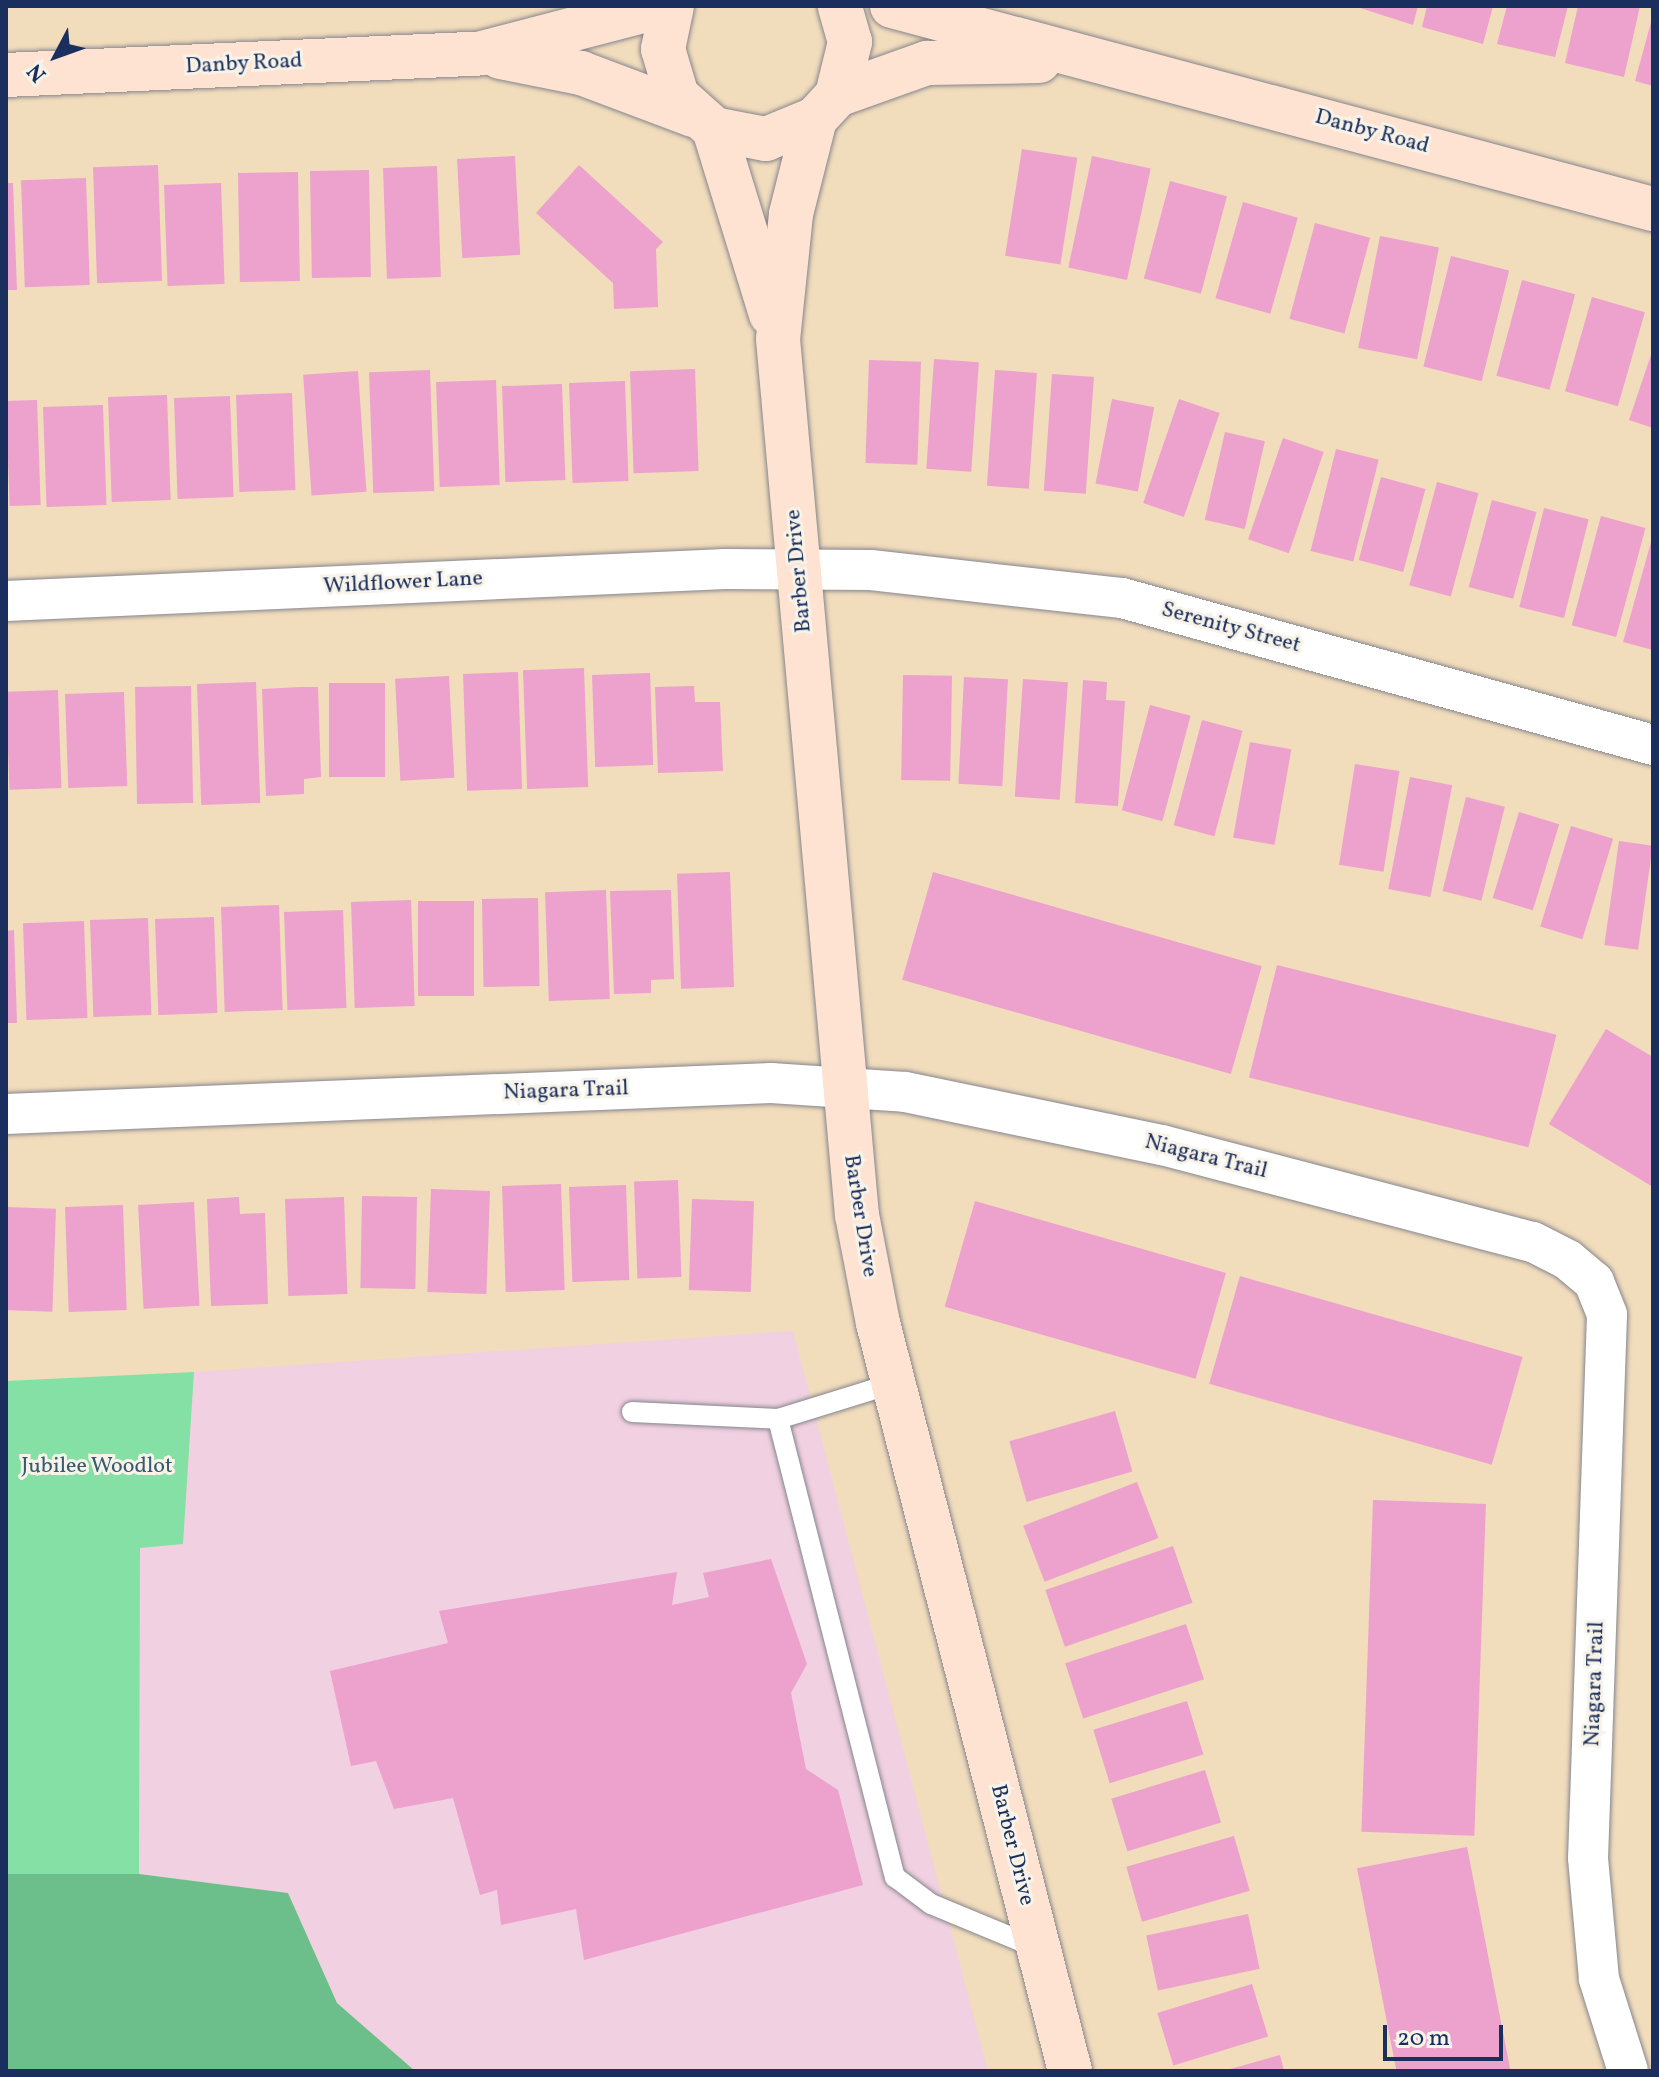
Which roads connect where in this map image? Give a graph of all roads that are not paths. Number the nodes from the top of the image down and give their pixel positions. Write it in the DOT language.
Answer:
graph roads {
  1 [pos="662,6"];
  2 [pos="672,6"];
  3 [pos="840,6"];
  4 [pos="892,6"];
  5 [pos="482,53"];
  6 [pos="1089,60"];
  7 [pos="6,75"];
  8 [pos="826,107"];
  9 [pos="703,122"];
  10 [pos="1653,209"];
  11 [pos="778,339"];
  12 [pos="799,569"];
  13 [pos="6,601"];
  14 [pos="1653,745"];
  15 [pos="843,1088"];
  16 [pos="6,1114"];
  17 [pos="894,1383"];
  18 [pos="632,1412"];
  19 [pos="778,1419"];
  20 [pos="1039,1949"];
  21 [pos="1070,2071"];
  22 [pos="1628,2071"];
  1 -- 5 [label="street, Danby Road"];
  2 -- 9 [label="street, Barber Drive"];
  3 -- 8 [label="street, Barber Drive"];
  4 -- 6 [label="street, Danby Road"];
  5 -- 7 [label="street, Danby Road"];
  5 -- 9 [label="street, Danby Road"];
  6 -- 8 [label="street, Danby Road"];
  6 -- 10 [label="street, Danby Road"];
  8 -- 9 [label="street, Danby Road"];
  8 -- 11 [label="street, Barber Drive"];
  9 -- 11 [label="street, Barber Drive"];
  11 -- 12 [label="street, Barber Drive"];
  12 -- 13 [label="street, Wildflower Lane"];
  12 -- 14 [label="street, Serenity Street"];
  12 -- 15 [label="street, Barber Drive"];
  15 -- 16 [label="street, Niagara Trail"];
  15 -- 17 [label="street, Barber Drive"];
  15 -- 22 [label="street, Niagara Trail"];
  17 -- 19 [label="lane"];
  17 -- 20 [label="street, Barber Drive"];
  18 -- 19 [label="lane"];
  19 -- 20 [label="lane"];
  20 -- 21 [label="street, Barber Drive"];
}
